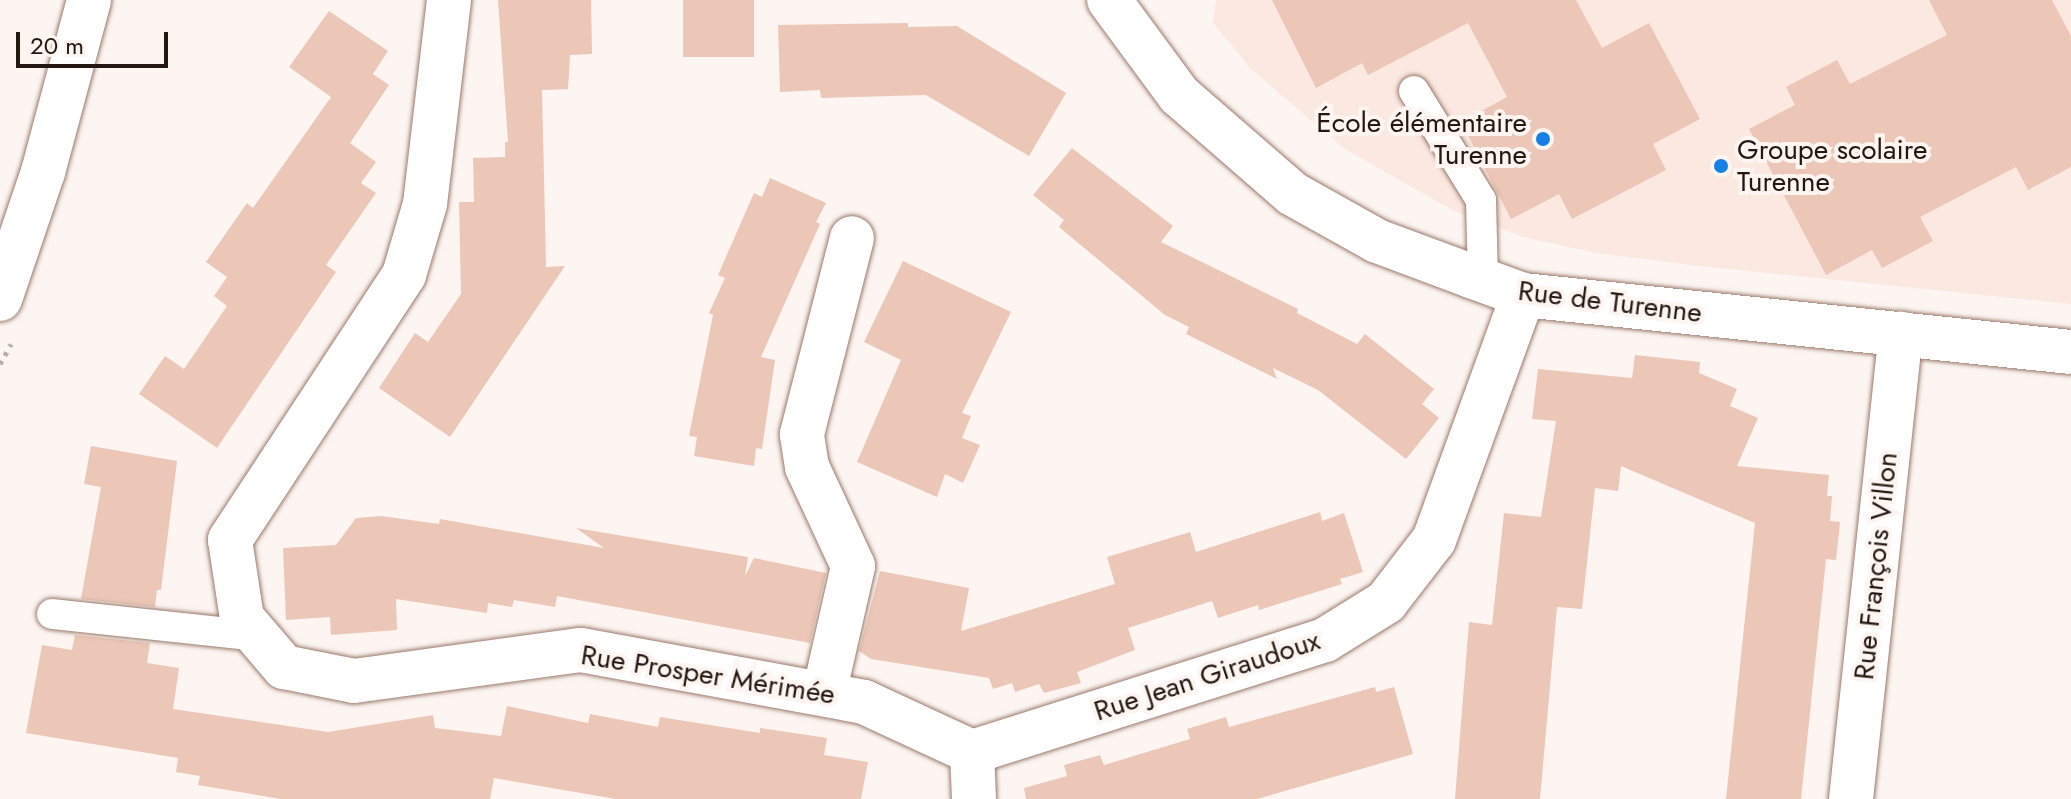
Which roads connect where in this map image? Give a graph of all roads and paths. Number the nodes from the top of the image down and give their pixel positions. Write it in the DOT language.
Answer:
graph roads {
  1 [pos="89,0"];
  2 [pos="449,0"];
  3 [pos="1109,0"];
  4 [pos="1414,91"];
  5 [pos="43,172"];
  6 [pos="852,238"];
  7 [pos="0,239"];
  8 [pos="1503,287"];
  9 [pos="0,299"];
  10 [pos="1901,334"];
  11 [pos="2071,352"];
  12 [pos="52,614"];
  13 [pos="258,636"];
  14 [pos="824,694"];
  15 [pos="972,752"];
  16 [pos="974,799"];
  17 [pos="1851,799"];
  1 -- 5 [label="street"];
  2 -- 13 [label="street, Rue Prosper Mérimée"];
  3 -- 8 [label="street, Rue de Turenne"];
  4 -- 8 [label="lane"];
  5 -- 7 [label="street"];
  5 -- 9 [label="street"];
  6 -- 14 [label="street"];
  8 -- 10 [label="street, Rue de Turenne"];
  8 -- 15 [label="street, Rue Jean Giraudoux"];
  10 -- 11 [label="street, Rue de Turenne"];
  10 -- 17 [label="street, Rue François Villon"];
  12 -- 13 [label="lane"];
  13 -- 14 [label="street, Rue Prosper Mérimée"];
  14 -- 15 [label="street, Rue Prosper Mérimée"];
  15 -- 16 [label="street"];
}
